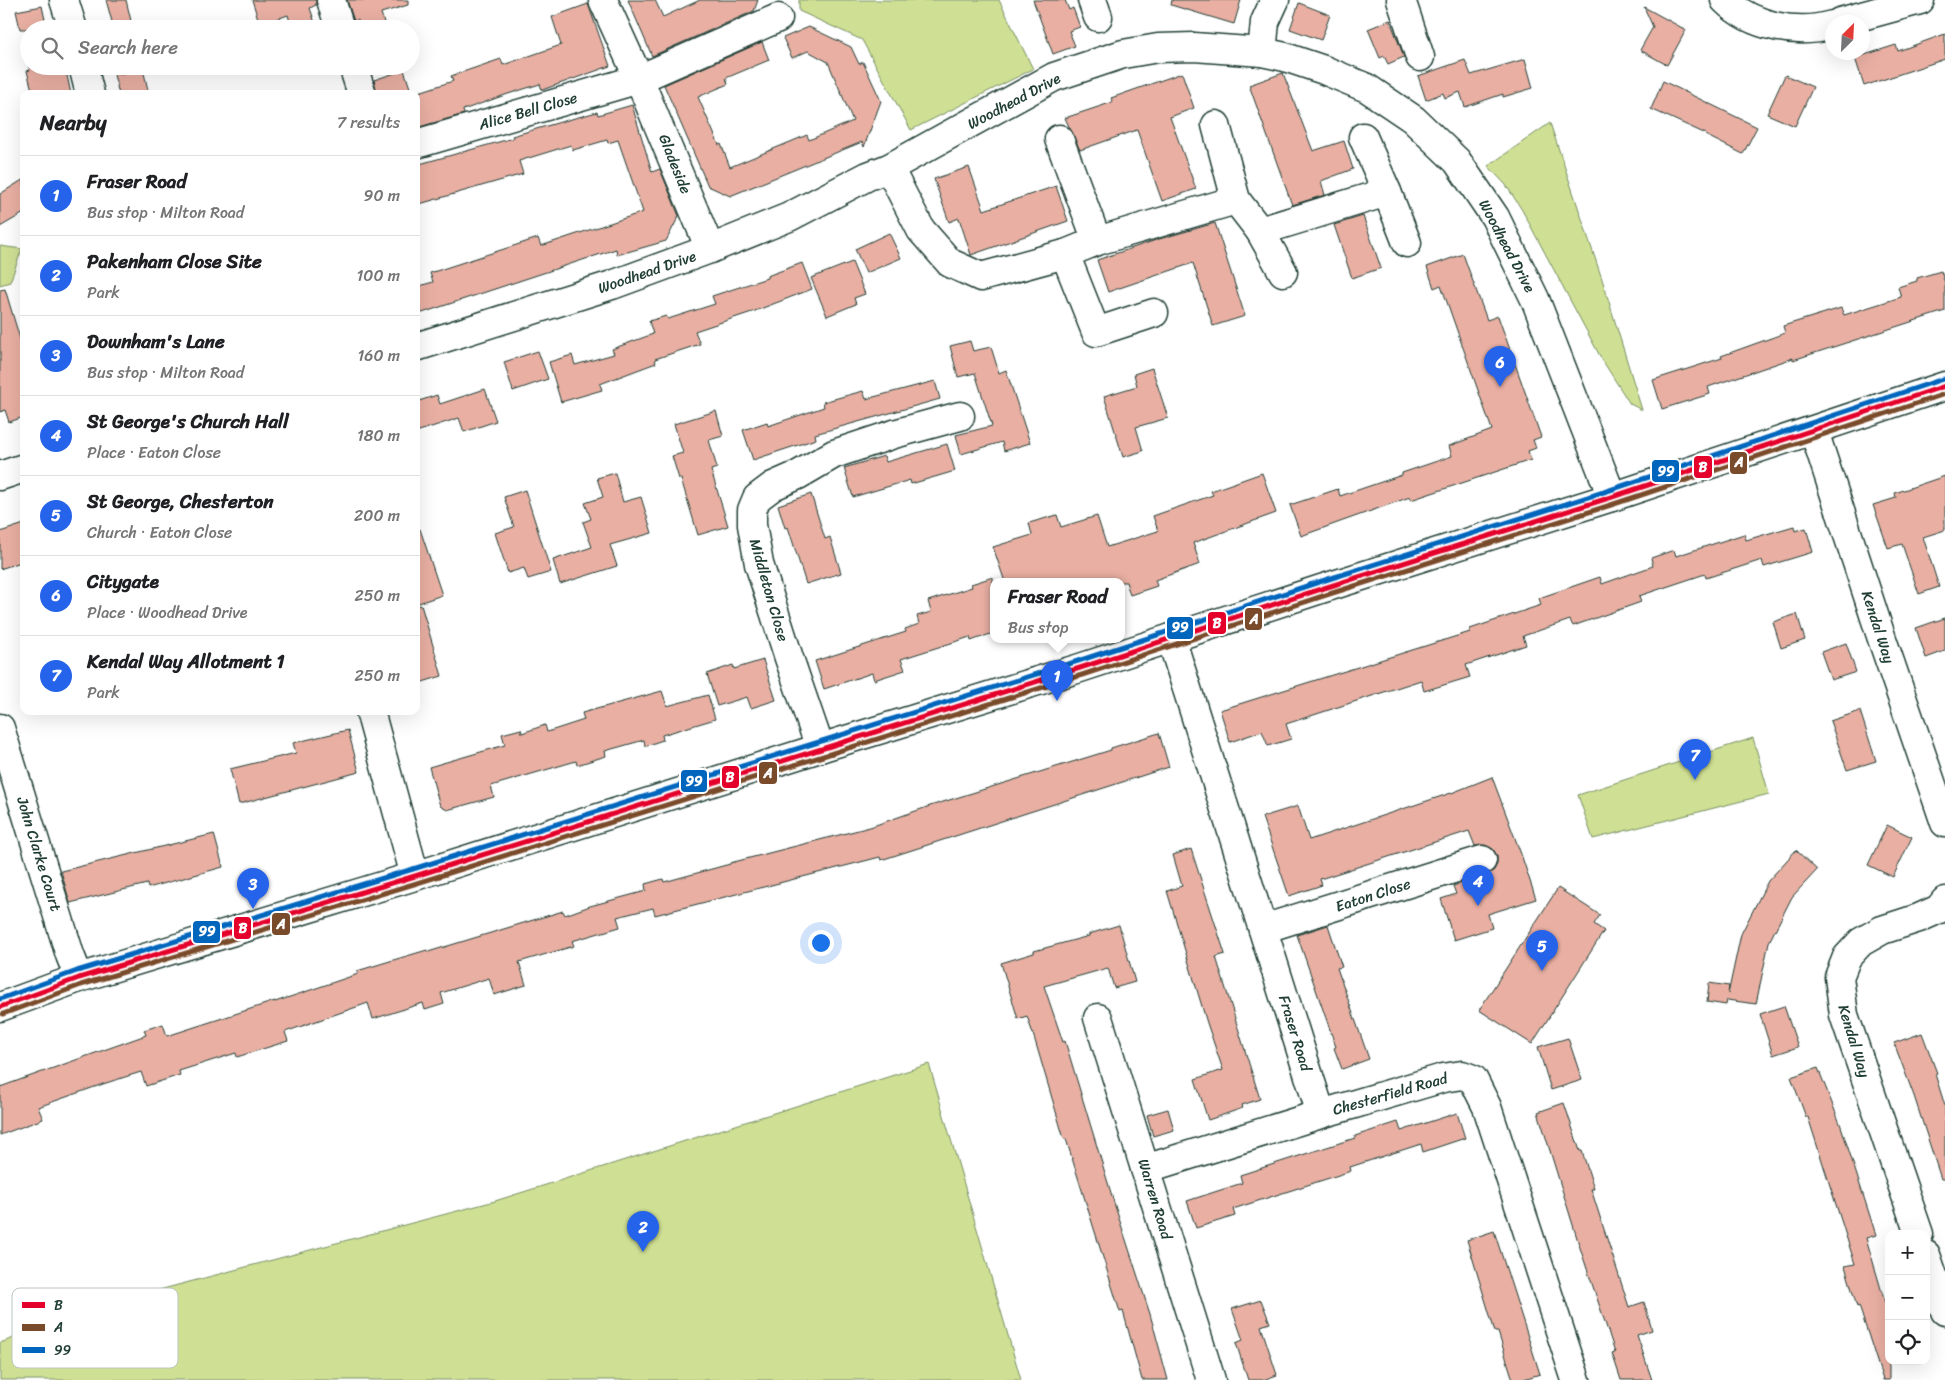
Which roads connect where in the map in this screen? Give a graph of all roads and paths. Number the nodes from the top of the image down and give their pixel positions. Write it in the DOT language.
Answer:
graph roads {
  1 [pos="64,0"];
  2 [pos="331,0"];
  3 [pos="603,0"];
  4 [pos="1275,0"];
  5 [pos="1401,0"];
  6 [pos="1725,0"];
  7 [pos="1920,0"];
  8 [pos="1865,15"];
  9 [pos="778,18"];
  10 [pos="70,20"];
  11 [pos="337,20"];
  12 [pos="1825,27"];
  13 [pos="1262,52"];
  14 [pos="1420,57"];
  15 [pos="85,75"];
  16 [pos="356,75"];
  17 [pos="639,78"];
  18 [pos="89,90"];
  19 [pos="361,90"];
  20 [pos="1216,125"];
  21 [pos="1364,137"];
  22 [pos="1059,139"];
  23 [pos="420,143"];
  24 [pos="889,168"];
  25 [pos="1387,192"];
  26 [pos="1236,200"];
  27 [pos="1260,231"];
  28 [pos="1097,241"];
  29 [pos="1407,243"];
  30 [pos="710,249"];
  31 [pos="1065,254"];
  32 [pos="1283,272"];
  33 [pos="1154,313"];
  34 [pos="420,346"];
  35 [pos="1945,386"];
  36 [pos="960,416"];
  37 [pos="1814,431"];
  38 [pos="20,469"];
  39 [pos="0,476"];
  40 [pos="1612,497"];
  41 [pos="1171,638"];
  42 [pos="371,715"];
  43 [pos="0,728"];
  44 [pos="820,748"];
  45 [pos="1945,823"];
  46 [pos="1482,860"];
  47 [pos="415,876"];
  48 [pos="1945,902"];
  49 [pos="1263,929"];
  50 [pos="79,978"];
  51 [pos="0,1007"];
  52 [pos="1098,1018"];
  53 [pos="1321,1114"];
  54 [pos="1146,1169"];
  55 [pos="1918,1230"];
  56 [pos="1930,1267"];
  57 [pos="1945,1311"];
  58 [pos="1212,1380"];
  59 [pos="1576,1380"];
  1 -- 10 [label="street"];
  2 -- 11 [label="street"];
  3 -- 17 [label="street, Gladeside"];
  4 -- 13 [label="street"];
  5 -- 14 [label="street"];
  6 -- 12 [label="street"];
  7 -- 8 [label="street"];
  9 -- 17 [label="street"];
  13 -- 24 [label="street, Woodhead Drive"];
  13 -- 40 [label="street, Woodhead Drive"];
  15 -- 18 [label="street"];
  16 -- 19 [label="street"];
  17 -- 23 [label="street, Alice Bell Close"];
  17 -- 30 [label="street, Gladeside"];
  20 -- 26 [label="street"];
  21 -- 25 [label="street"];
  22 -- 28 [label="street"];
  24 -- 30 [label="street, Woodhead Drive"];
  24 -- 31 [label="street"];
  25 -- 27 [label="street"];
  25 -- 29 [label="street"];
  26 -- 27 [label="street"];
  26 -- 28 [label="street"];
  27 -- 32 [label="street"];
  28 -- 31 [label="street"];
  30 -- 34 [label="street, Woodhead Drive"];
  31 -- 33 [label="street"];
  35 -- 37 [label="street"];
  36 -- 44 [label="street, Middleton Close"];
  37 -- 40 [label="street"];
  37 -- 45 [label="street, Kendal Way"];
  38 -- 39 [label="street"];
  40 -- 41 [label="street"];
  41 -- 44 [label="street"];
  41 -- 49 [label="street, Fraser Road"];
  42 -- 47 [label="street"];
  43 -- 50 [label="street, John Clarke Court"];
  44 -- 47 [label="street"];
  46 -- 49 [label="street, Eaton Close"];
  47 -- 50 [label="street"];
  48 -- 55 [label="street, Kendal Way"];
  49 -- 53 [label="street, Fraser Road"];
  50 -- 51 [label="street"];
  52 -- 54 [label="street, Warren Road"];
  53 -- 54 [label="street, Chesterfield Road"];
  53 -- 59 [label="street, Chesterfield Road"];
  54 -- 58 [label="street, Warren Road"];
  56 -- 57 [label="street"];
}
